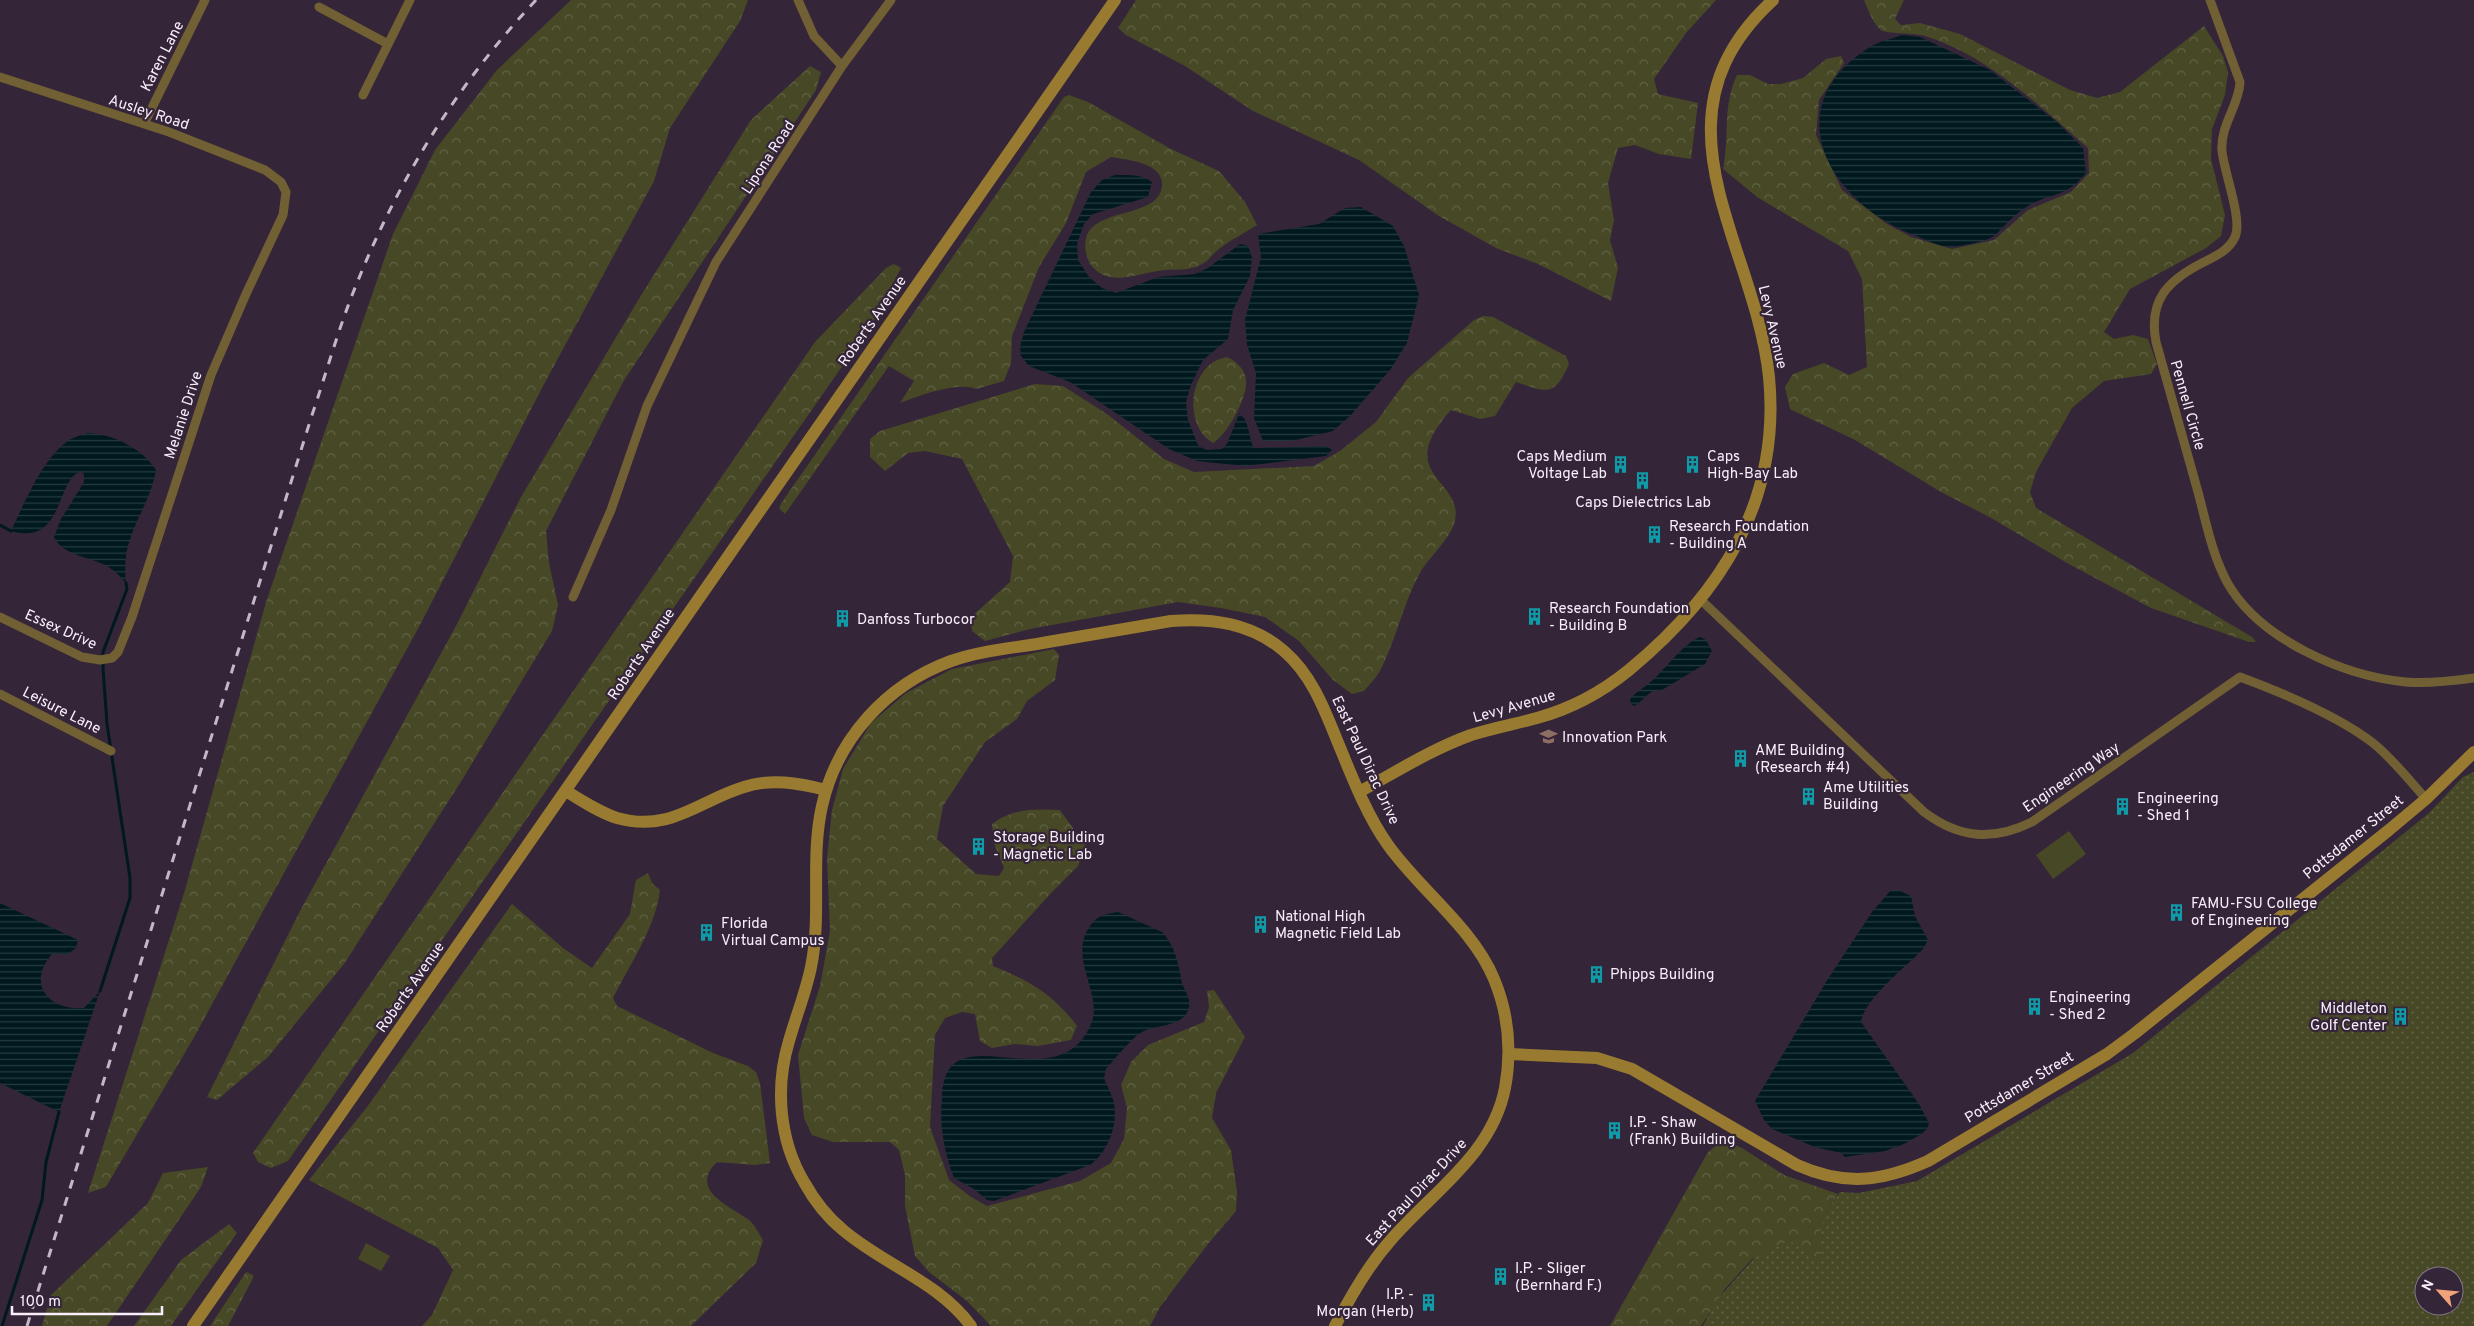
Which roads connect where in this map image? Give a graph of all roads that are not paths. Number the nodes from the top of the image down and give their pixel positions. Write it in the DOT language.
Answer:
graph roads {
  1 [pos="205,0"];
  2 [pos="410,0"];
  3 [pos="798,0"];
  4 [pos="891,0"];
  5 [pos="1115,0"];
  6 [pos="1773,0"];
  7 [pos="2210,0"];
  8 [pos="319,7"];
  9 [pos="388,44"];
  10 [pos="842,66"];
  11 [pos="0,77"];
  12 [pos="362,95"];
  13 [pos="144,124"];
  14 [pos="283,185"];
  15 [pos="574,597"];
  16 [pos="1700,600"];
  17 [pos="0,617"];
  18 [pos="106,659"];
  19 [pos="2474,678"];
  20 [pos="0,694"];
  21 [pos="111,751"];
  22 [pos="2474,752"];
  23 [pos="826,790"];
  24 [pos="566,791"];
  25 [pos="1360,792"];
  26 [pos="2426,799"];
  27 [pos="1509,1054"];
  28 [pos="193,1326"];
  29 [pos="971,1326"];
  30 [pos="1335,1326"];
  1 -- 13 [label="street, Karen Lane"];
  2 -- 9 [label="street"];
  3 -- 10 [label="street"];
  4 -- 10 [label="street, Lipona Road"];
  5 -- 24 [label="street, Roberts Avenue"];
  6 -- 16 [label="street, Levy Avenue"];
  7 -- 19 [label="street, Pennell Circle"];
  8 -- 9 [label="street"];
  9 -- 12 [label="street"];
  10 -- 15 [label="street, Lipona Road"];
  11 -- 13 [label="street, Ausley Road"];
  13 -- 14 [label="street, Ausley Road"];
  14 -- 18 [label="street, Melanie Drive"];
  16 -- 25 [label="street, Levy Avenue"];
  16 -- 26 [label="street, Engineering Way"];
  17 -- 18 [label="street, Essex Drive"];
  20 -- 21 [label="street, Leisure Lane"];
  22 -- 26 [label="street, Pottsdamer Street"];
  23 -- 24 [label="street"];
  23 -- 25 [label="street, East Paul Dirac Drive"];
  23 -- 29 [label="street, East Paul Dirac Drive"];
  24 -- 28 [label="street, Roberts Avenue"];
  25 -- 27 [label="street, East Paul Dirac Drive"];
  26 -- 27 [label="street, Pottsdamer Street"];
  27 -- 30 [label="street, East Paul Dirac Drive"];
}
